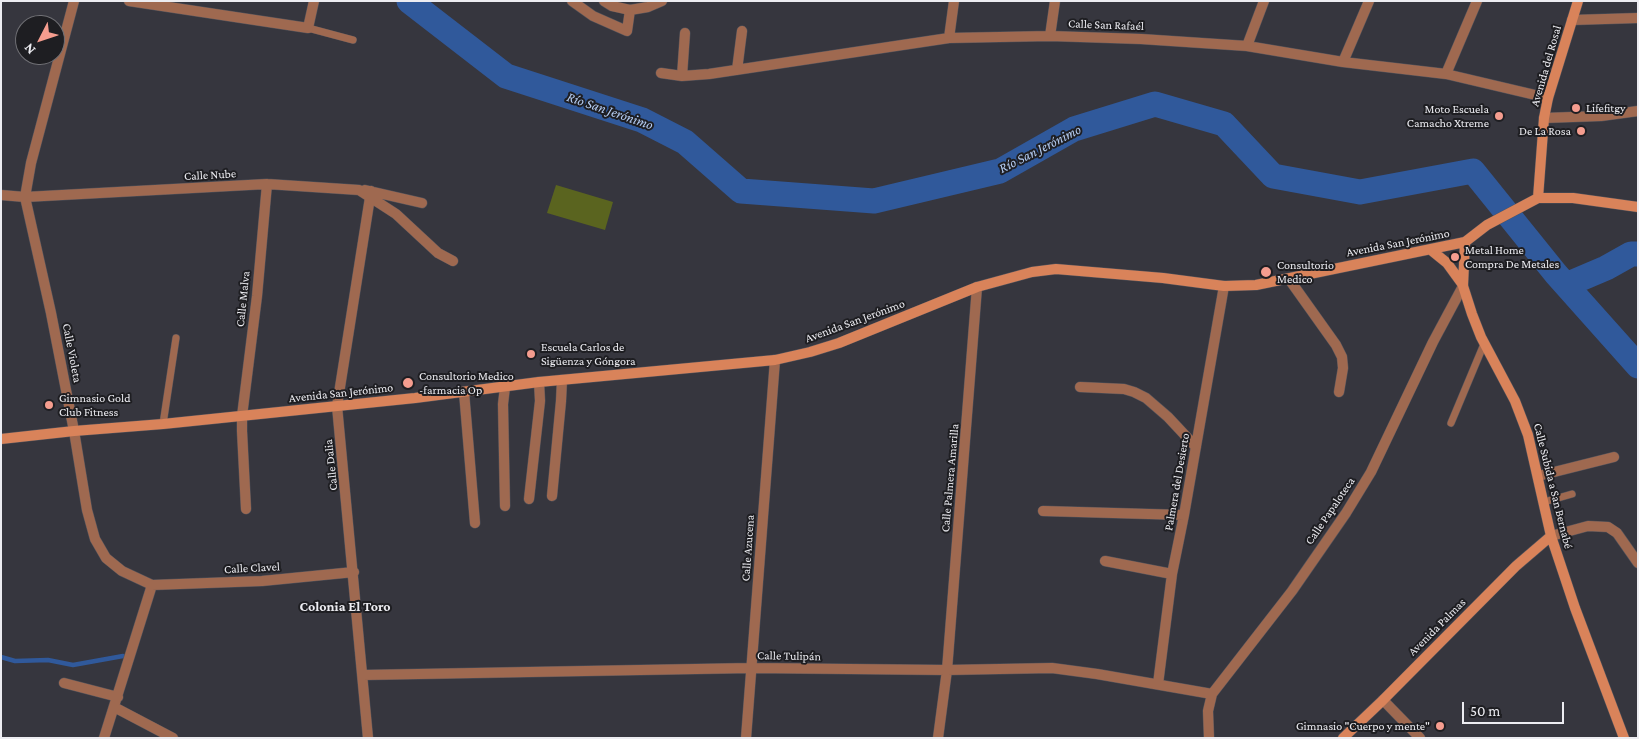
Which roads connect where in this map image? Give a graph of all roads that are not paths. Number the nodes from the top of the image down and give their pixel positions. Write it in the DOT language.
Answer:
graph roads {
  1 [pos="74,1"];
  2 [pos="129,1"];
  3 [pos="314,1"];
  4 [pos="572,1"];
  5 [pos="604,1"];
  6 [pos="662,1"];
  7 [pos="954,1"];
  8 [pos="1055,1"];
  9 [pos="1264,1"];
  10 [pos="1369,1"];
  11 [pos="1477,1"];
  12 [pos="1578,1"];
  13 [pos="630,10"];
  14 [pos="1638,18"];
  15 [pos="1572,20"];
  16 [pos="308,28"];
  17 [pos="742,31"];
  18 [pos="685,33"];
  19 [pos="1050,36"];
  20 [pos="949,38"];
  21 [pos="353,40"];
  22 [pos="1247,46"];
  23 [pos="1343,62"];
  24 [pos="737,70"];
  25 [pos="661,73"];
  26 [pos="1446,74"];
  27 [pos="682,76"];
  28 [pos="1548,98"];
  29 [pos="1638,111"];
  30 [pos="1544,118"];
  31 [pos="267,184"];
  32 [pos="371,194"];
  33 [pos="1,195"];
  34 [pos="25,197"];
  35 [pos="1538,198"];
  36 [pos="422,203"];
  37 [pos="1638,207"];
  38 [pos="1465,242"];
  39 [pos="1431,250"];
  40 [pos="453,261"];
  41 [pos="1289,279"];
  42 [pos="1224,286"];
  43 [pos="1463,286"];
  44 [pos="977,287"];
  45 [pos="176,338"];
  46 [pos="1484,344"];
  47 [pos="775,360"];
  48 [pos="562,380"];
  49 [pos="539,382"];
  50 [pos="505,387"];
  51 [pos="1080,387"];
  52 [pos="464,392"];
  53 [pos="1339,392"];
  54 [pos="337,406"];
  55 [pos="242,416"];
  56 [pos="1450,422"];
  57 [pos="163,424"];
  58 [pos="74,431"];
  59 [pos="1,439"];
  60 [pos="1196,447"];
  61 [pos="1614,457"];
  62 [pos="1538,476"];
  63 [pos="1572,494"];
  64 [pos="552,496"];
  65 [pos="529,499"];
  66 [pos="1544,502"];
  67 [pos="505,506"];
  68 [pos="246,508"];
  69 [pos="1043,512"];
  70 [pos="1184,515"];
  71 [pos="475,524"];
  72 [pos="1551,536"];
  73 [pos="1106,561"];
  74 [pos="1638,563"];
  75 [pos="354,572"];
  76 [pos="1172,574"];
  77 [pos="152,585"];
  78 [pos="751,668"];
  79 [pos="947,670"];
  80 [pos="363,675"];
  81 [pos="64,683"];
  82 [pos="1158,684"];
  83 [pos="1212,694"];
  84 [pos="1383,700"];
  85 [pos="116,702"];
  86 [pos="104,738"];
  87 [pos="173,738"];
  88 [pos="368,738"];
  89 [pos="746,738"];
  90 [pos="938,738"];
  91 [pos="1209,738"];
  92 [pos="1343,738"];
  93 [pos="1420,738"];
  94 [pos="1624,738"];
  1 -- 34 [label="street, Calle Violeta"];
  2 -- 16 [label="street"];
  3 -- 16 [label="street"];
  4 -- 13 [label="street"];
  5 -- 13 [label="street"];
  6 -- 13 [label="street"];
  7 -- 20 [label="street"];
  8 -- 19 [label="street"];
  9 -- 22 [label="street"];
  10 -- 23 [label="street"];
  11 -- 26 [label="street"];
  12 -- 15 [label="main road, Avenida del Rosal"];
  14 -- 15 [label="street"];
  15 -- 28 [label="main road, Avenida del Rosal"];
  16 -- 21 [label="lane"];
  17 -- 24 [label="street"];
  18 -- 27 [label="street"];
  19 -- 20 [label="street, Calle San Rafaél"];
  19 -- 22 [label="street, Calle San Rafaél"];
  20 -- 24 [label="street, Calle San Rafaél"];
  22 -- 23 [label="street, Calle San Rafaél"];
  23 -- 26 [label="street, Calle San Rafaél"];
  24 -- 27 [label="street, Calle San Rafaél"];
  25 -- 27 [label="street, Calle San Rafaél"];
  26 -- 28 [label="street, Calle San Rafaél"];
  28 -- 30 [label="main road, Avenida del Rosal"];
  29 -- 30 [label="street"];
  30 -- 35 [label="main road, Avenida del Rosal"];
  31 -- 32 [label="street, Calle Nube"];
  31 -- 34 [label="street, Calle Nube"];
  31 -- 55 [label="street, Calle Malva"];
  32 -- 36 [label="street, Calle Nube"];
  32 -- 40 [label="street"];
  32 -- 54 [label="street, Calle Dalia"];
  33 -- 34 [label="street, Calle Nube"];
  34 -- 58 [label="street, Calle Violeta"];
  35 -- 37 [label="main road, Avenida San Jerónimo"];
  35 -- 38 [label="main road, Avenida San Jerónimo"];
  38 -- 39 [label="main road, Avenida San Jerónimo"];
  38 -- 43 [label="main road, Calle Subida a San Bernabé"];
  39 -- 41 [label="main road, Avenida San Jerónimo"];
  39 -- 43 [label="main road"];
  41 -- 42 [label="main road, Avenida San Jerónimo"];
  41 -- 53 [label="street"];
  42 -- 44 [label="main road, Avenida San Jerónimo"];
  42 -- 60 [label="street, Palmera del Desierto"];
  43 -- 46 [label="main road, Calle Subida a San Bernabé"];
  43 -- 83 [label="street, Calle Papaloteca"];
  44 -- 47 [label="main road, Avenida San Jerónimo"];
  44 -- 79 [label="street, Calle Palmera Amarilla"];
  45 -- 57 [label="lane"];
  46 -- 56 [label="lane"];
  46 -- 62 [label="main road, Calle Subida a San Bernabé"];
  47 -- 48 [label="main road, Avenida San Jerónimo"];
  47 -- 78 [label="street, Calle Azucena"];
  48 -- 49 [label="main road, Avenida San Jerónimo"];
  48 -- 64 [label="street"];
  49 -- 50 [label="main road, Avenida San Jerónimo"];
  49 -- 65 [label="street"];
  50 -- 52 [label="main road, Avenida San Jerónimo"];
  50 -- 67 [label="street"];
  51 -- 60 [label="street"];
  52 -- 54 [label="main road, Avenida San Jerónimo"];
  52 -- 71 [label="street"];
  54 -- 55 [label="main road, Avenida San Jerónimo"];
  54 -- 75 [label="street, Calle Dalia"];
  55 -- 57 [label="main road, Avenida San Jerónimo"];
  55 -- 68 [label="street, Calle Malva"];
  57 -- 58 [label="main road, Avenida San Jerónimo"];
  58 -- 59 [label="main road, Avenida San Jerónimo"];
  58 -- 77 [label="street, Calle Violeta"];
  60 -- 70 [label="street, Palmera del Desierto"];
  61 -- 62 [label="street"];
  62 -- 66 [label="main road, Calle Subida a San Bernabé"];
  63 -- 66 [label="lane"];
  66 -- 72 [label="main road, Calle Subida a San Bernabé"];
  69 -- 70 [label="street"];
  70 -- 76 [label="street, Palmera del Desierto"];
  72 -- 74 [label="street"];
  72 -- 84 [label="main road, Avenida Palmas"];
  72 -- 94 [label="main road, Calle Subida a San Bernabé"];
  73 -- 76 [label="street"];
  75 -- 77 [label="street, Calle Clavel"];
  75 -- 80 [label="street, Calle Dalia"];
  76 -- 82 [label="street, Palmera del Desierto"];
  77 -- 85 [label="street"];
  78 -- 79 [label="street, Calle Tulipán"];
  78 -- 80 [label="street, Calle Tulipán"];
  78 -- 89 [label="street, Calle Azucena"];
  79 -- 82 [label="street, Calle Tulipán"];
  79 -- 90 [label="street, Calle Palmera Amarilla"];
  80 -- 88 [label="street, Calle Dalia"];
  81 -- 85 [label="street"];
  82 -- 83 [label="street, Calle Tulipán"];
  83 -- 91 [label="street, Calle Papaloteca"];
  84 -- 92 [label="main road, Avenida Palmas"];
  84 -- 93 [label="street"];
  85 -- 86 [label="street"];
  85 -- 87 [label="street"];
}
